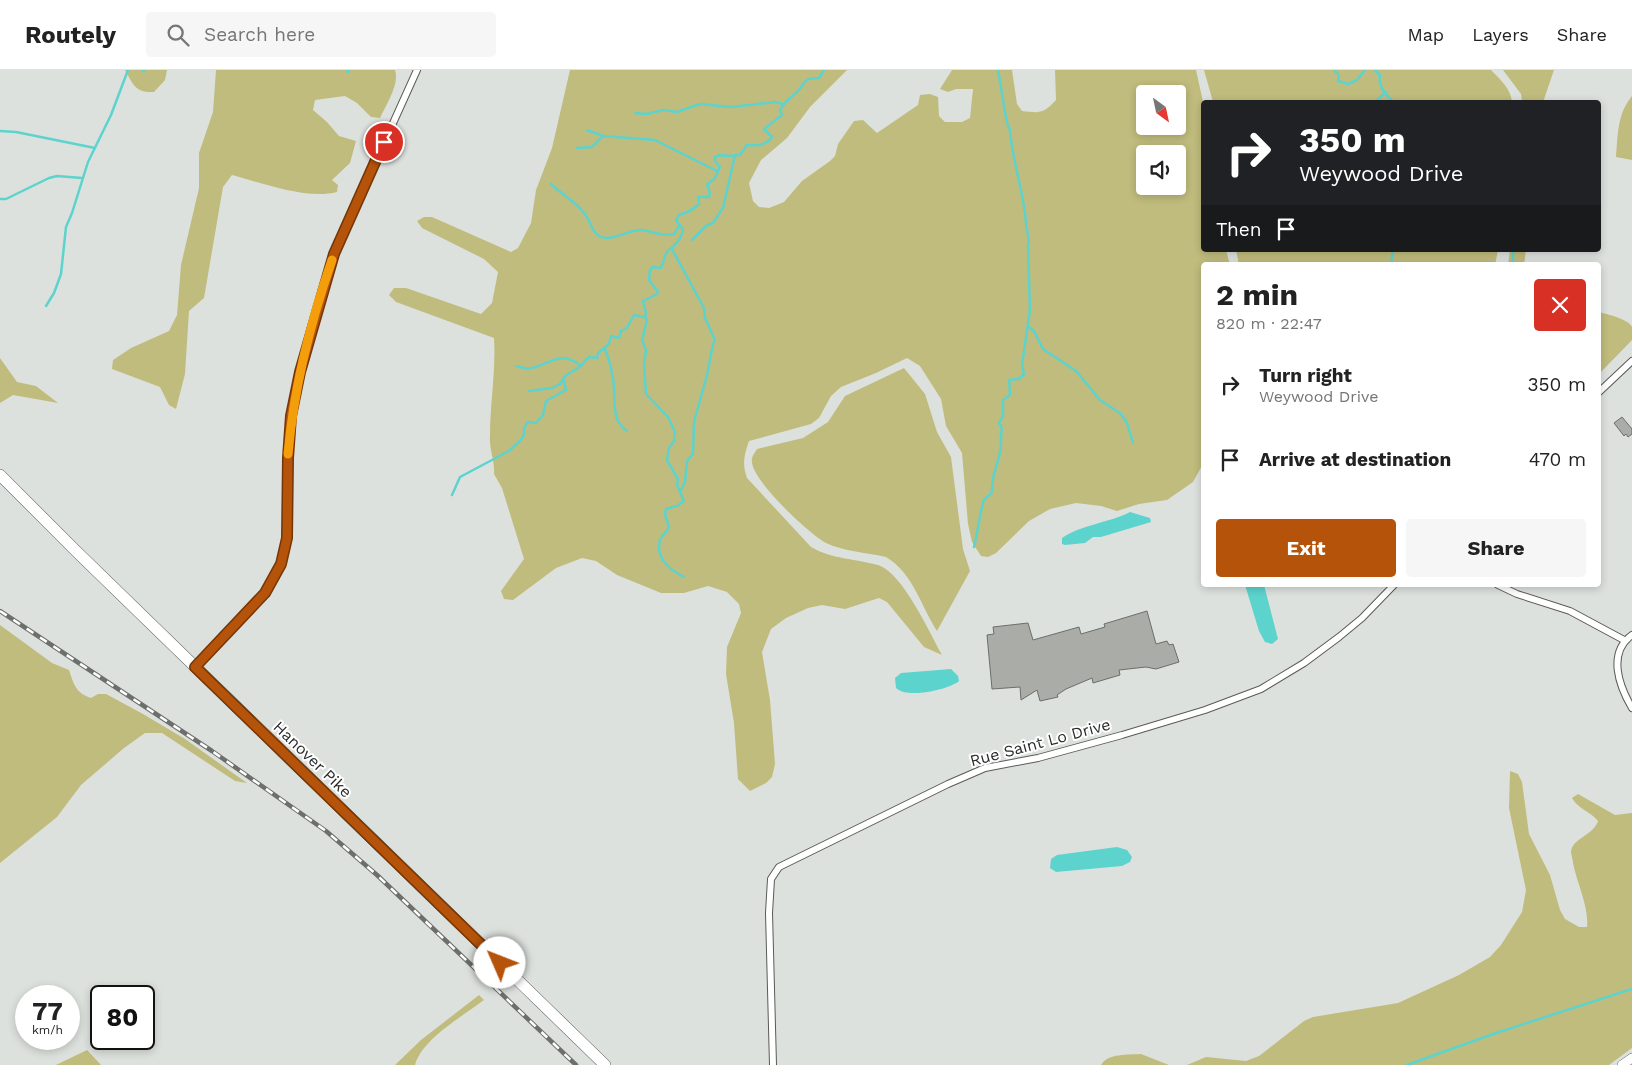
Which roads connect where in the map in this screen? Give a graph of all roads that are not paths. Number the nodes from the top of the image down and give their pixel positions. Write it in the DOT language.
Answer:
graph roads {
  1 [pos="418,70"];
  2 [pos="1632,361"];
  3 [pos="1601,390"];
  4 [pos="0,474"];
  5 [pos="1392,587"];
  6 [pos="1502,587"];
  7 [pos="1632,635"];
  8 [pos="1624,640"];
  9 [pos="195,667"];
  10 [pos="1632,708"];
  11 [pos="1632,1058"];
  12 [pos="605,1065"];
  13 [pos="773,1065"];
  14 [pos="1624,1065"];
  1 -- 9 [label="street"];
  2 -- 3 [label="street"];
  4 -- 9 [label="highway, Hanover Pike"];
  5 -- 13 [label="street, Rue Saint Lo Drive"];
  6 -- 8 [label="street"];
  7 -- 8 [label="street"];
  8 -- 10 [label="street"];
  9 -- 12 [label="highway, Hanover Pike"];
  11 -- 14 [label="street"];
}
